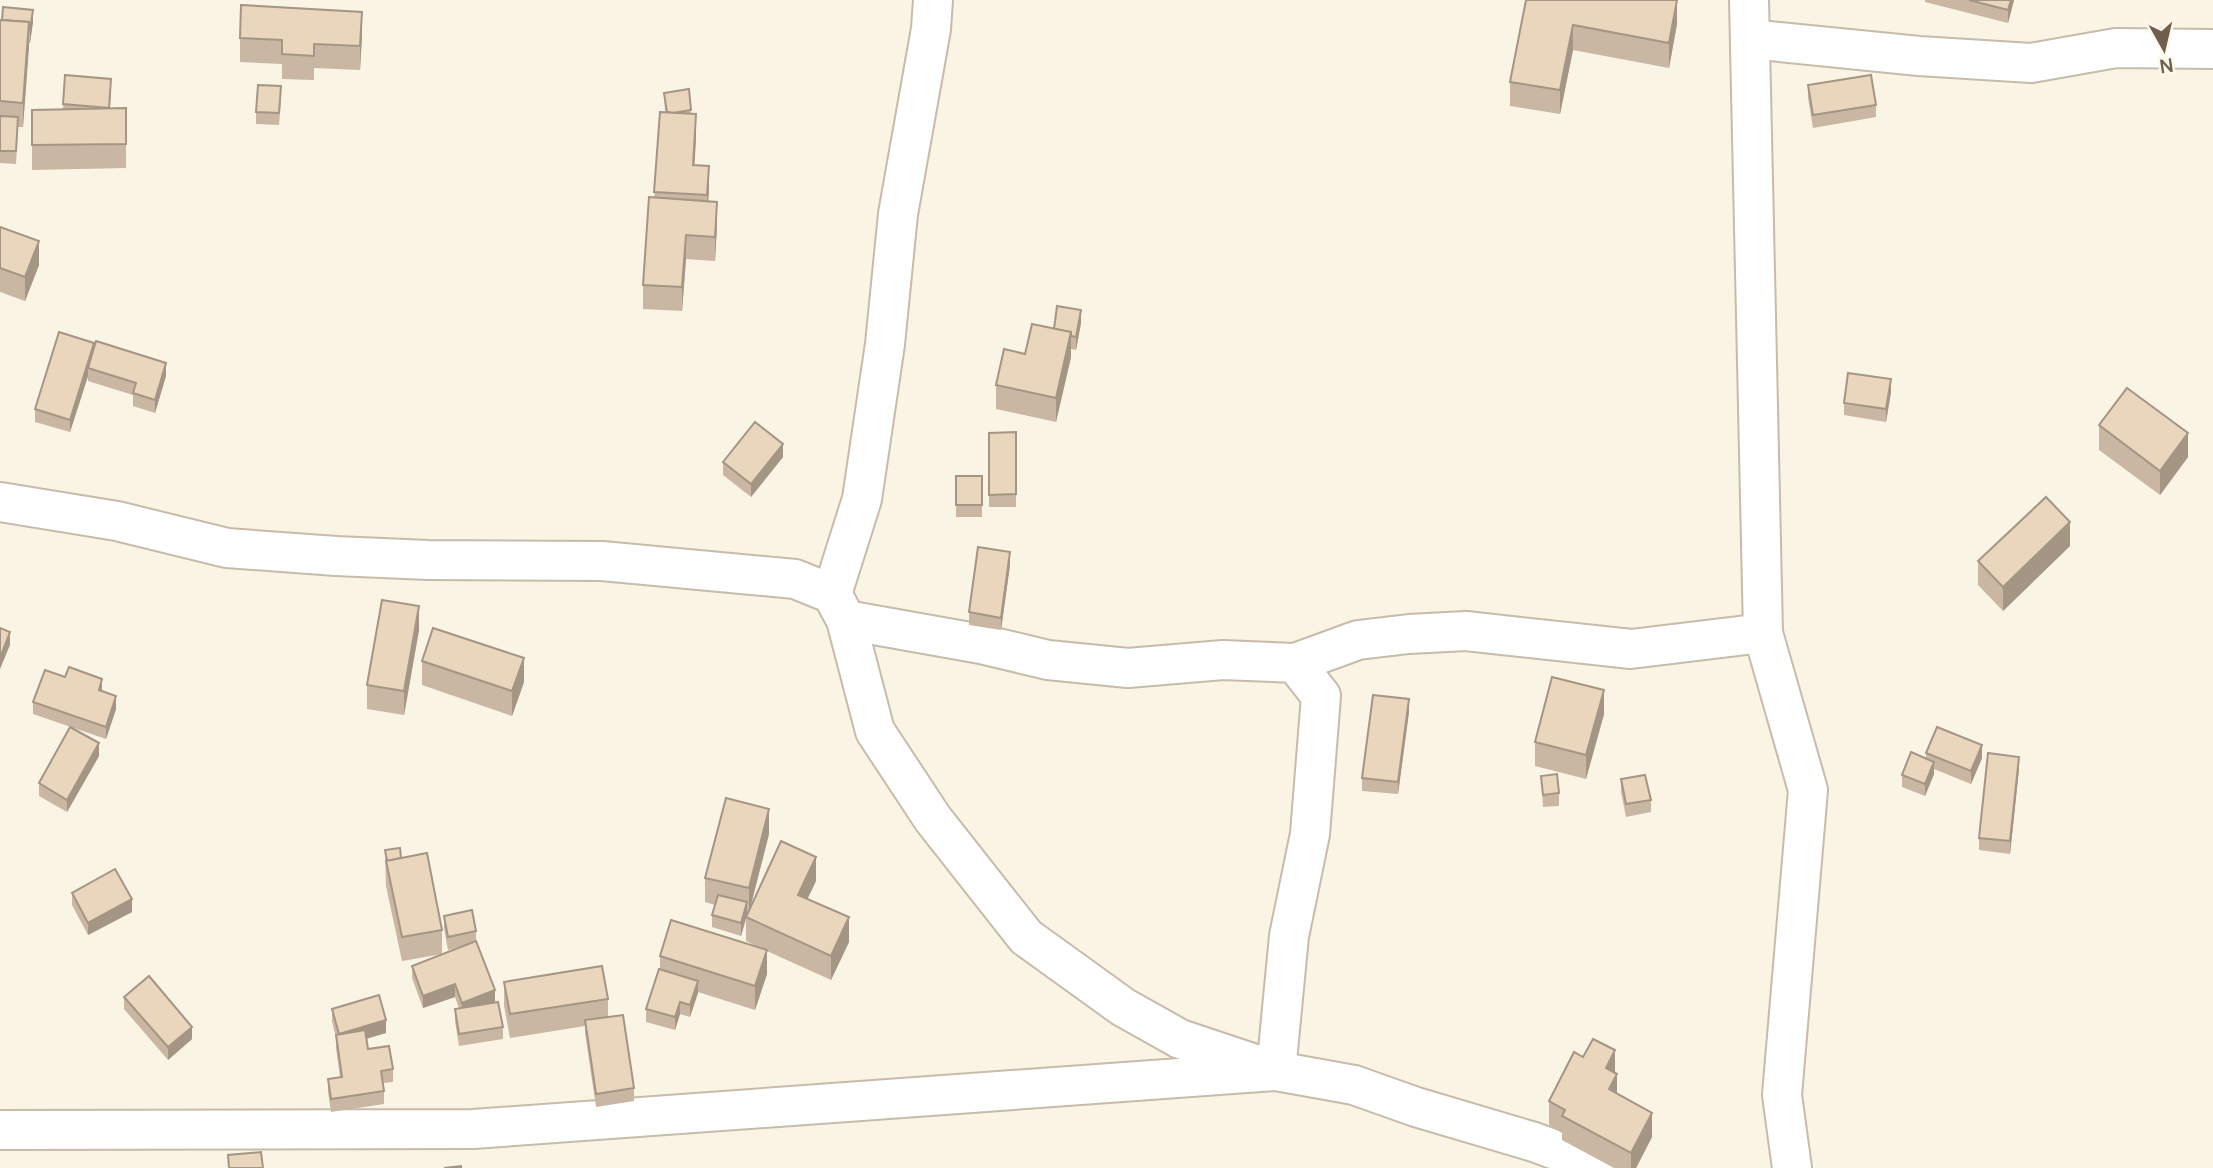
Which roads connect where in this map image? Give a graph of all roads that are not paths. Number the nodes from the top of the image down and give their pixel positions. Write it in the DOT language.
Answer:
graph roads {
  1 [pos="933,0"];
  2 [pos="1749,0"];
  3 [pos="1751,40"];
  4 [pos="2213,49"];
  5 [pos="0,502"];
  6 [pos="839,607"];
  7 [pos="1763,633"];
  8 [pos="1295,663"];
  9 [pos="1276,1071"];
  10 [pos="0,1130"];
  11 [pos="1598,1168"];
  12 [pos="1792,1168"];
  1 -- 6 [label="street"];
  2 -- 3 [label="street"];
  3 -- 4 [label="street"];
  3 -- 7 [label="street"];
  5 -- 6 [label="street"];
  6 -- 8 [label="street"];
  6 -- 9 [label="street"];
  7 -- 8 [label="street"];
  7 -- 12 [label="street"];
  8 -- 9 [label="street"];
  9 -- 10 [label="street"];
  9 -- 11 [label="street"];
}
